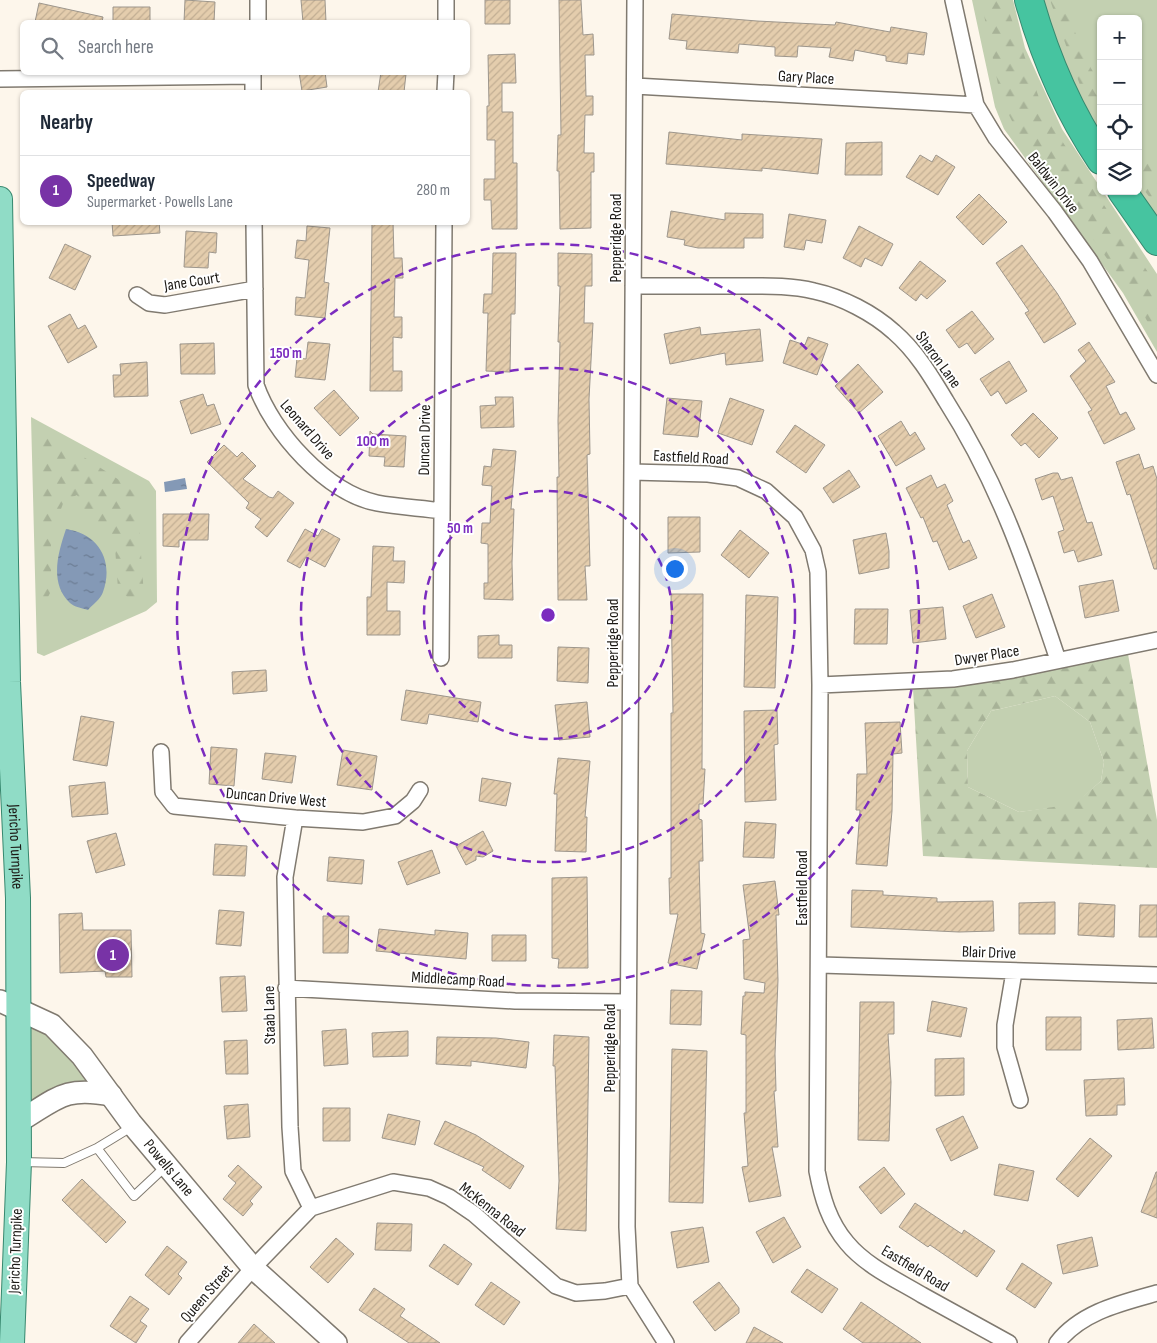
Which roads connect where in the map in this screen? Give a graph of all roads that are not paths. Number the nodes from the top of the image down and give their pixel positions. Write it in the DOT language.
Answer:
graph roads {
  1 [pos="258,0"];
  2 [pos="446,0"];
  3 [pos="635,0"];
  4 [pos="953,0"];
  5 [pos="1029,0"];
  6 [pos="258,20"];
  7 [pos="446,20"];
  8 [pos="202,75"];
  9 [pos="252,75"];
  10 [pos="446,75"];
  11 [pos="0,79"];
  12 [pos="635,86"];
  13 [pos="252,90"];
  14 [pos="445,90"];
  15 [pos="976,105"];
  16 [pos="1097,154"];
  17 [pos="1125,195"];
  18 [pos="0,199"];
  19 [pos="254,225"];
  20 [pos="444,225"];
  21 [pos="1157,241"];
  22 [pos="633,286"];
  23 [pos="256,289"];
  24 [pos="137,295"];
  25 [pos="1157,374"];
  26 [pos="632,472"];
  27 [pos="442,511"];
  28 [pos="1157,640"];
  29 [pos="441,658"];
  30 [pos="1058,660"];
  31 [pos="820,684"];
  32 [pos="161,752"];
  33 [pos="420,790"];
  34 [pos="295,818"];
  35 [pos="820,965"];
  36 [pos="1014,972"];
  37 [pos="1157,975"];
  38 [pos="286,988"];
  39 [pos="628,1002"];
  40 [pos="9,1004"];
  41 [pos="111,1095"];
  42 [pos="1020,1100"];
  43 [pos="18,1122"];
  44 [pos="133,1126"];
  45 [pos="97,1148"];
  46 [pos="19,1162"];
  47 [pos="167,1166"];
  48 [pos="311,1208"];
  49 [pos="253,1268"];
  50 [pos="630,1286"];
  51 [pos="1157,1293"];
  52 [pos="12,1343"];
  53 [pos="187,1343"];
  54 [pos="336,1343"];
  55 [pos="666,1343"];
  56 [pos="1008,1343"];
  57 [pos="1057,1343"];
  1 -- 6 [label="street"];
  2 -- 7 [label="street"];
  3 -- 12 [label="street, Pepperidge Road"];
  4 -- 15 [label="street, Baldwin Drive"];
  5 -- 16 [label="highway"];
  8 -- 11 [label="street"];
  9 -- 13 [label="street"];
  10 -- 14 [label="street"];
  12 -- 15 [label="street, Gary Place"];
  12 -- 22 [label="street, Pepperidge Road"];
  15 -- 25 [label="street, Baldwin Drive"];
  17 -- 21 [label="highway"];
  18 -- 40 [label="main road, Jericho Turnpike"];
  19 -- 23 [label="street, Leonard Drive"];
  20 -- 27 [label="street, Duncan Drive"];
  22 -- 26 [label="street, Pepperidge Road"];
  22 -- 30 [label="street, Sharon Lane"];
  23 -- 24 [label="street, Jane Court"];
  23 -- 27 [label="street, Leonard Drive"];
  26 -- 31 [label="street, Eastfield Road"];
  26 -- 39 [label="street, Pepperidge Road"];
  27 -- 29 [label="street, Duncan Drive"];
  28 -- 30 [label="street, Dwyer Place"];
  30 -- 31 [label="street, Dwyer Place"];
  31 -- 35 [label="street, Eastfield Road"];
  32 -- 34 [label="street, Duncan Drive West"];
  33 -- 34 [label="street, Duncan Drive West"];
  34 -- 38 [label="street, Staab Lane"];
  35 -- 36 [label="street, Blair Drive"];
  35 -- 56 [label="street, Eastfield Road"];
  36 -- 37 [label="street, Blair Drive"];
  36 -- 42 [label="street"];
  38 -- 39 [label="street, Middlecamp Road"];
  38 -- 48 [label="street, Staab Lane"];
  39 -- 50 [label="street, Pepperidge Road"];
  40 -- 41 [label="street, Powells Lane"];
  40 -- 43 [label="main road, Jericho Turnpike"];
  41 -- 43 [label="street"];
  41 -- 44 [label="street, Powells Lane"];
  43 -- 46 [label="main road, Jericho Turnpike"];
  44 -- 45 [label="lane"];
  44 -- 47 [label="street, Powells Lane"];
  45 -- 46 [label="lane"];
  45 -- 47 [label="lane"];
  46 -- 52 [label="main road, Jericho Turnpike"];
  47 -- 49 [label="street, Powells Lane"];
  48 -- 49 [label="street, McKenna Road"];
  48 -- 50 [label="street, McKenna Road"];
  49 -- 53 [label="street, Queen Street"];
  49 -- 54 [label="street, Powells Lane"];
  50 -- 55 [label="street"];
  51 -- 57 [label="street"];
}
